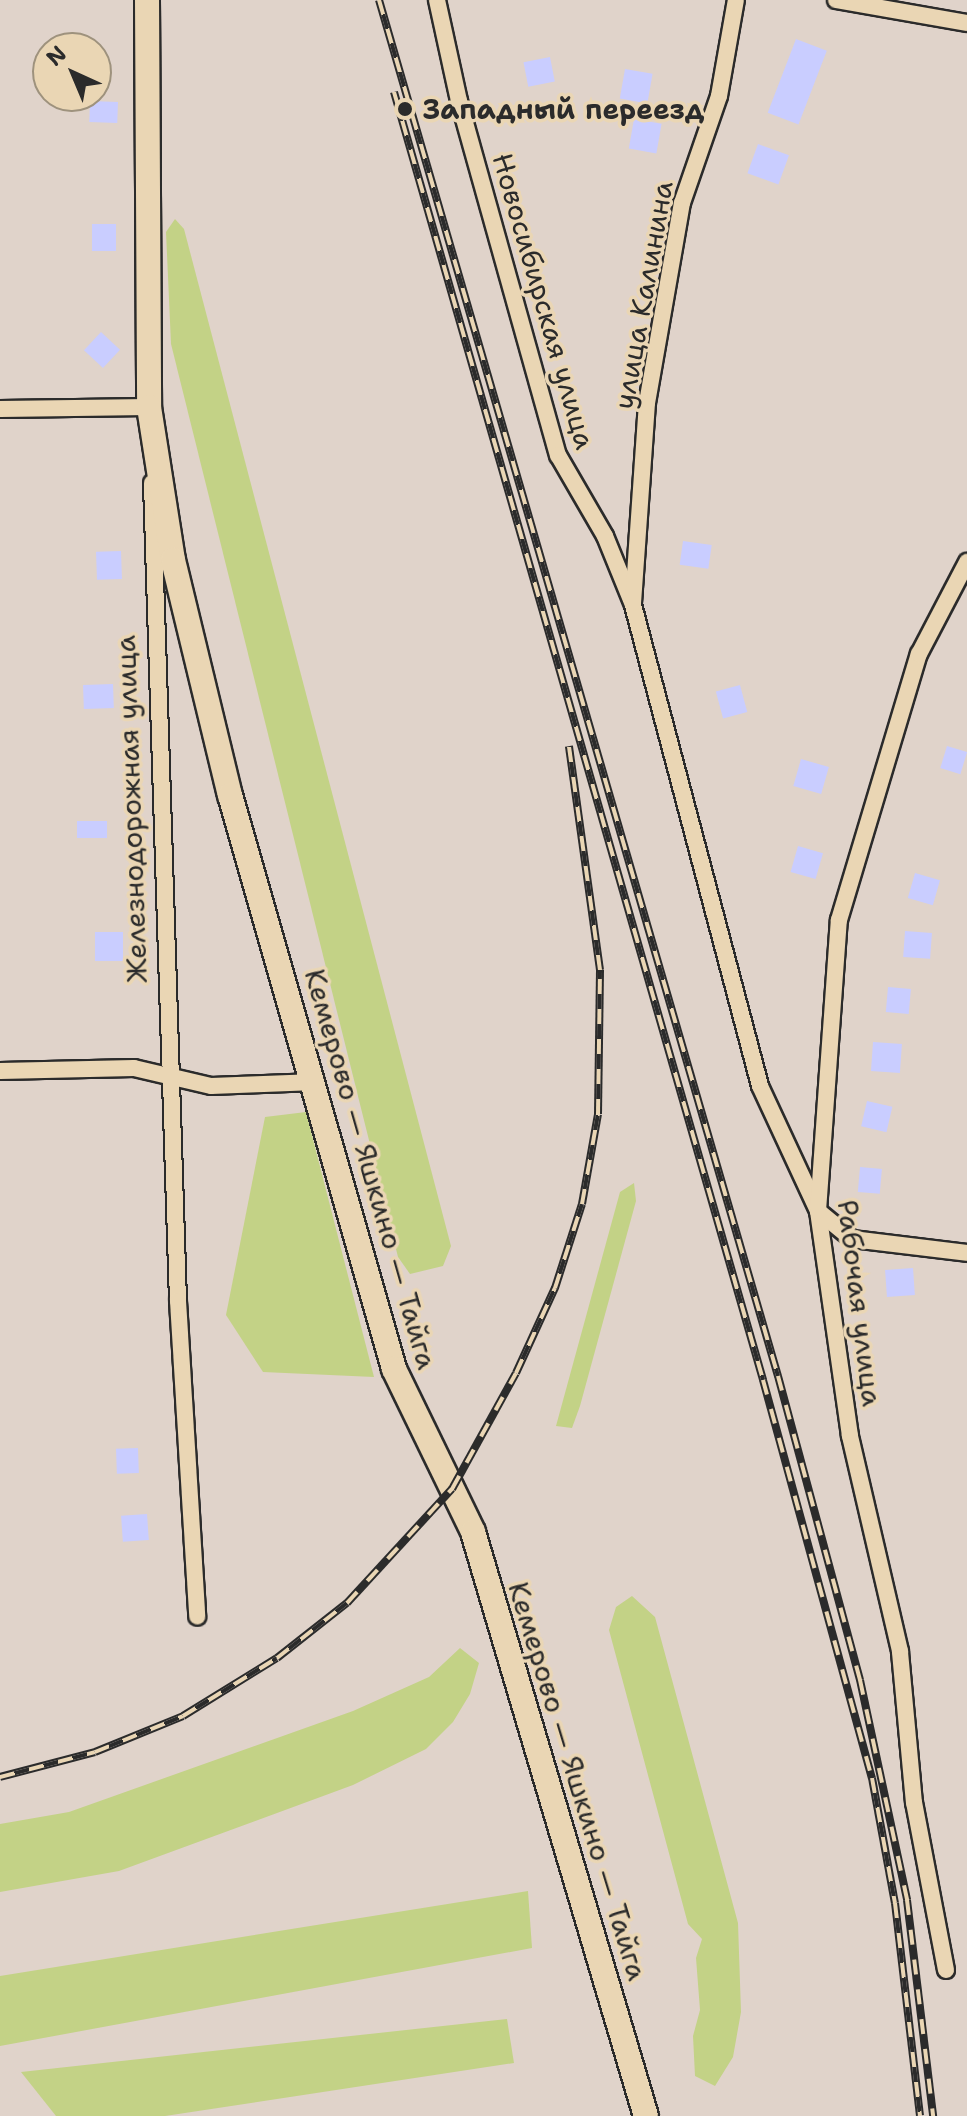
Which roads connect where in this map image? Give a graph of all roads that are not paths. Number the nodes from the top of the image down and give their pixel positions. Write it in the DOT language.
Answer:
graph roads {
  1 [pos="147,0"];
  2 [pos="437,0"];
  3 [pos="736,0"];
  4 [pos="836,0"];
  5 [pos="967,23"];
  6 [pos="149,407"];
  7 [pos="0,409"];
  8 [pos="967,562"];
  9 [pos="633,605"];
  10 [pos="0,1071"];
  11 [pos="170,1073"];
  12 [pos="316,1082"];
  13 [pos="818,1211"];
  14 [pos="967,1253"];
  15 [pos="197,1616"];
  16 [pos="946,1970"];
  17 [pos="646,2116"];
  1 -- 6 [label="main road, Железнодорожная улица"];
  2 -- 9 [label="street, Новосибирская улица"];
  3 -- 9 [label="street, улица Калинина"];
  4 -- 5 [label="street"];
  6 -- 7 [label="street"];
  6 -- 11 [label="street, Железнодорожная улица"];
  6 -- 12 [label="main road, Кемерово — Яшкино — Тайга"];
  8 -- 13 [label="street, Рабочая улица"];
  9 -- 13 [label="street"];
  10 -- 11 [label="street"];
  11 -- 12 [label="street"];
  11 -- 15 [label="street, Железнодорожная улица"];
  12 -- 17 [label="main road, Кемерово — Яшкино — Тайга"];
  13 -- 14 [label="street"];
  13 -- 16 [label="street, Рабочая улица"];
}
